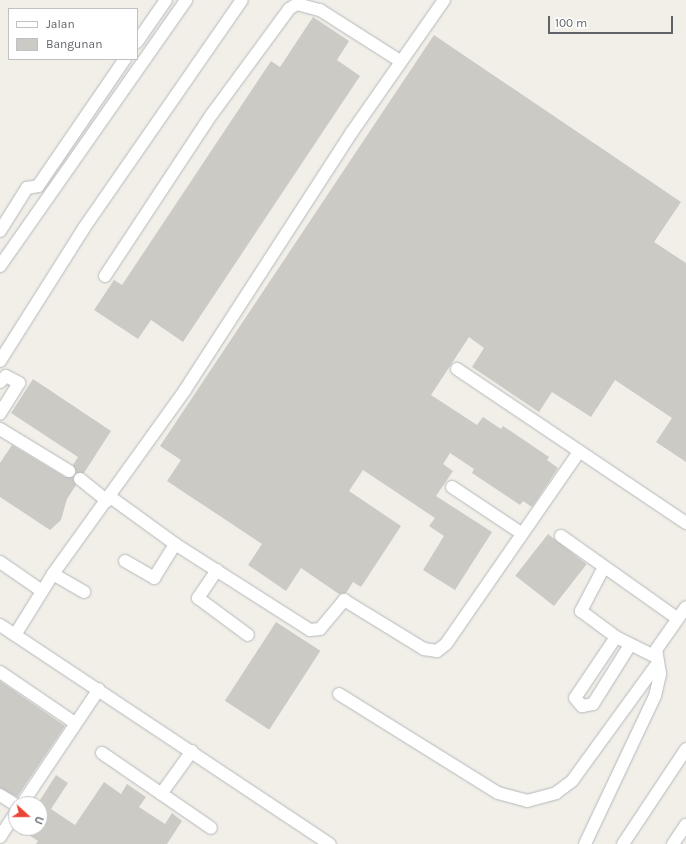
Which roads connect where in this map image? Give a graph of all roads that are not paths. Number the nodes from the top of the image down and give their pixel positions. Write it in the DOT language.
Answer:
graph roads {
  1 [pos="166,0"];
  2 [pos="186,0"];
  3 [pos="242,0"];
  4 [pos="444,0"];
  5 [pos="138,41"];
  6 [pos="124,60"];
  7 [pos="400,62"];
  8 [pos="0,231"];
  9 [pos="2,260"];
  10 [pos="105,276"];
  11 [pos="0,361"];
  12 [pos="457,369"];
  13 [pos="0,382"];
  14 [pos="0,413"];
  15 [pos="0,429"];
  16 [pos="579,452"];
  17 [pos="69,470"];
  18 [pos="80,479"];
  19 [pos="452,487"];
  20 [pos="108,499"];
  21 [pos="686,523"];
  22 [pos="521,533"];
  23 [pos="561,536"];
  24 [pos="175,544"];
  25 [pos="125,561"];
  26 [pos="0,562"];
  27 [pos="604,567"];
  28 [pos="218,570"];
  29 [pos="54,574"];
  30 [pos="42,591"];
  31 [pos="84,592"];
  32 [pos="686,607"];
  33 [pos="677,618"];
  34 [pos="0,625"];
  35 [pos="248,635"];
  36 [pos="15,636"];
  37 [pos="616,637"];
  38 [pos="630,645"];
  39 [pos="656,661"];
  40 [pos="0,672"];
  41 [pos="99,689"];
  42 [pos="339,694"];
  43 [pos="75,723"];
  44 [pos="686,750"];
  45 [pos="192,751"];
  46 [pos="102,753"];
  47 [pos="161,794"];
  48 [pos="27,796"];
  49 [pos="8,824"];
  50 [pos="686,825"];
  51 [pos="211,828"];
  52 [pos="0,837"];
  53 [pos="330,844"];
  54 [pos="585,844"];
  55 [pos="623,844"];
  56 [pos="673,844"];
  1 -- 5 [label="street"];
  2 -- 9 [label="street"];
  3 -- 11 [label="street"];
  4 -- 7 [label="street"];
  6 -- 8 [label="street"];
  7 -- 10 [label="street"];
  7 -- 20 [label="street"];
  12 -- 16 [label="street"];
  13 -- 14 [label="street"];
  15 -- 17 [label="street"];
  16 -- 21 [label="street"];
  16 -- 22 [label="street"];
  18 -- 20 [label="street"];
  19 -- 22 [label="street"];
  20 -- 24 [label="street"];
  20 -- 29 [label="street"];
  22 -- 28 [label="street"];
  23 -- 27 [label="street"];
  24 -- 25 [label="street"];
  24 -- 28 [label="street"];
  26 -- 30 [label="street"];
  27 -- 33 [label="street"];
  27 -- 37 [label="street"];
  28 -- 35 [label="street"];
  29 -- 30 [label="street"];
  29 -- 31 [label="street"];
  30 -- 36 [label="street"];
  32 -- 33 [label="street"];
  33 -- 39 [label="street"];
  34 -- 36 [label="street"];
  36 -- 41 [label="street"];
  37 -- 38 [label="street"];
  37 -- 38 [label="street"];
  38 -- 39 [label="street"];
  39 -- 42 [label="street"];
  39 -- 54 [label="street"];
  40 -- 43 [label="street"];
  41 -- 43 [label="street"];
  41 -- 45 [label="street"];
  43 -- 48 [label="street"];
  44 -- 55 [label="street"];
  45 -- 47 [label="street"];
  45 -- 53 [label="street"];
  46 -- 47 [label="street"];
  47 -- 51 [label="street"];
  49 -- 52 [label="street"];
  50 -- 56 [label="street"];
}
